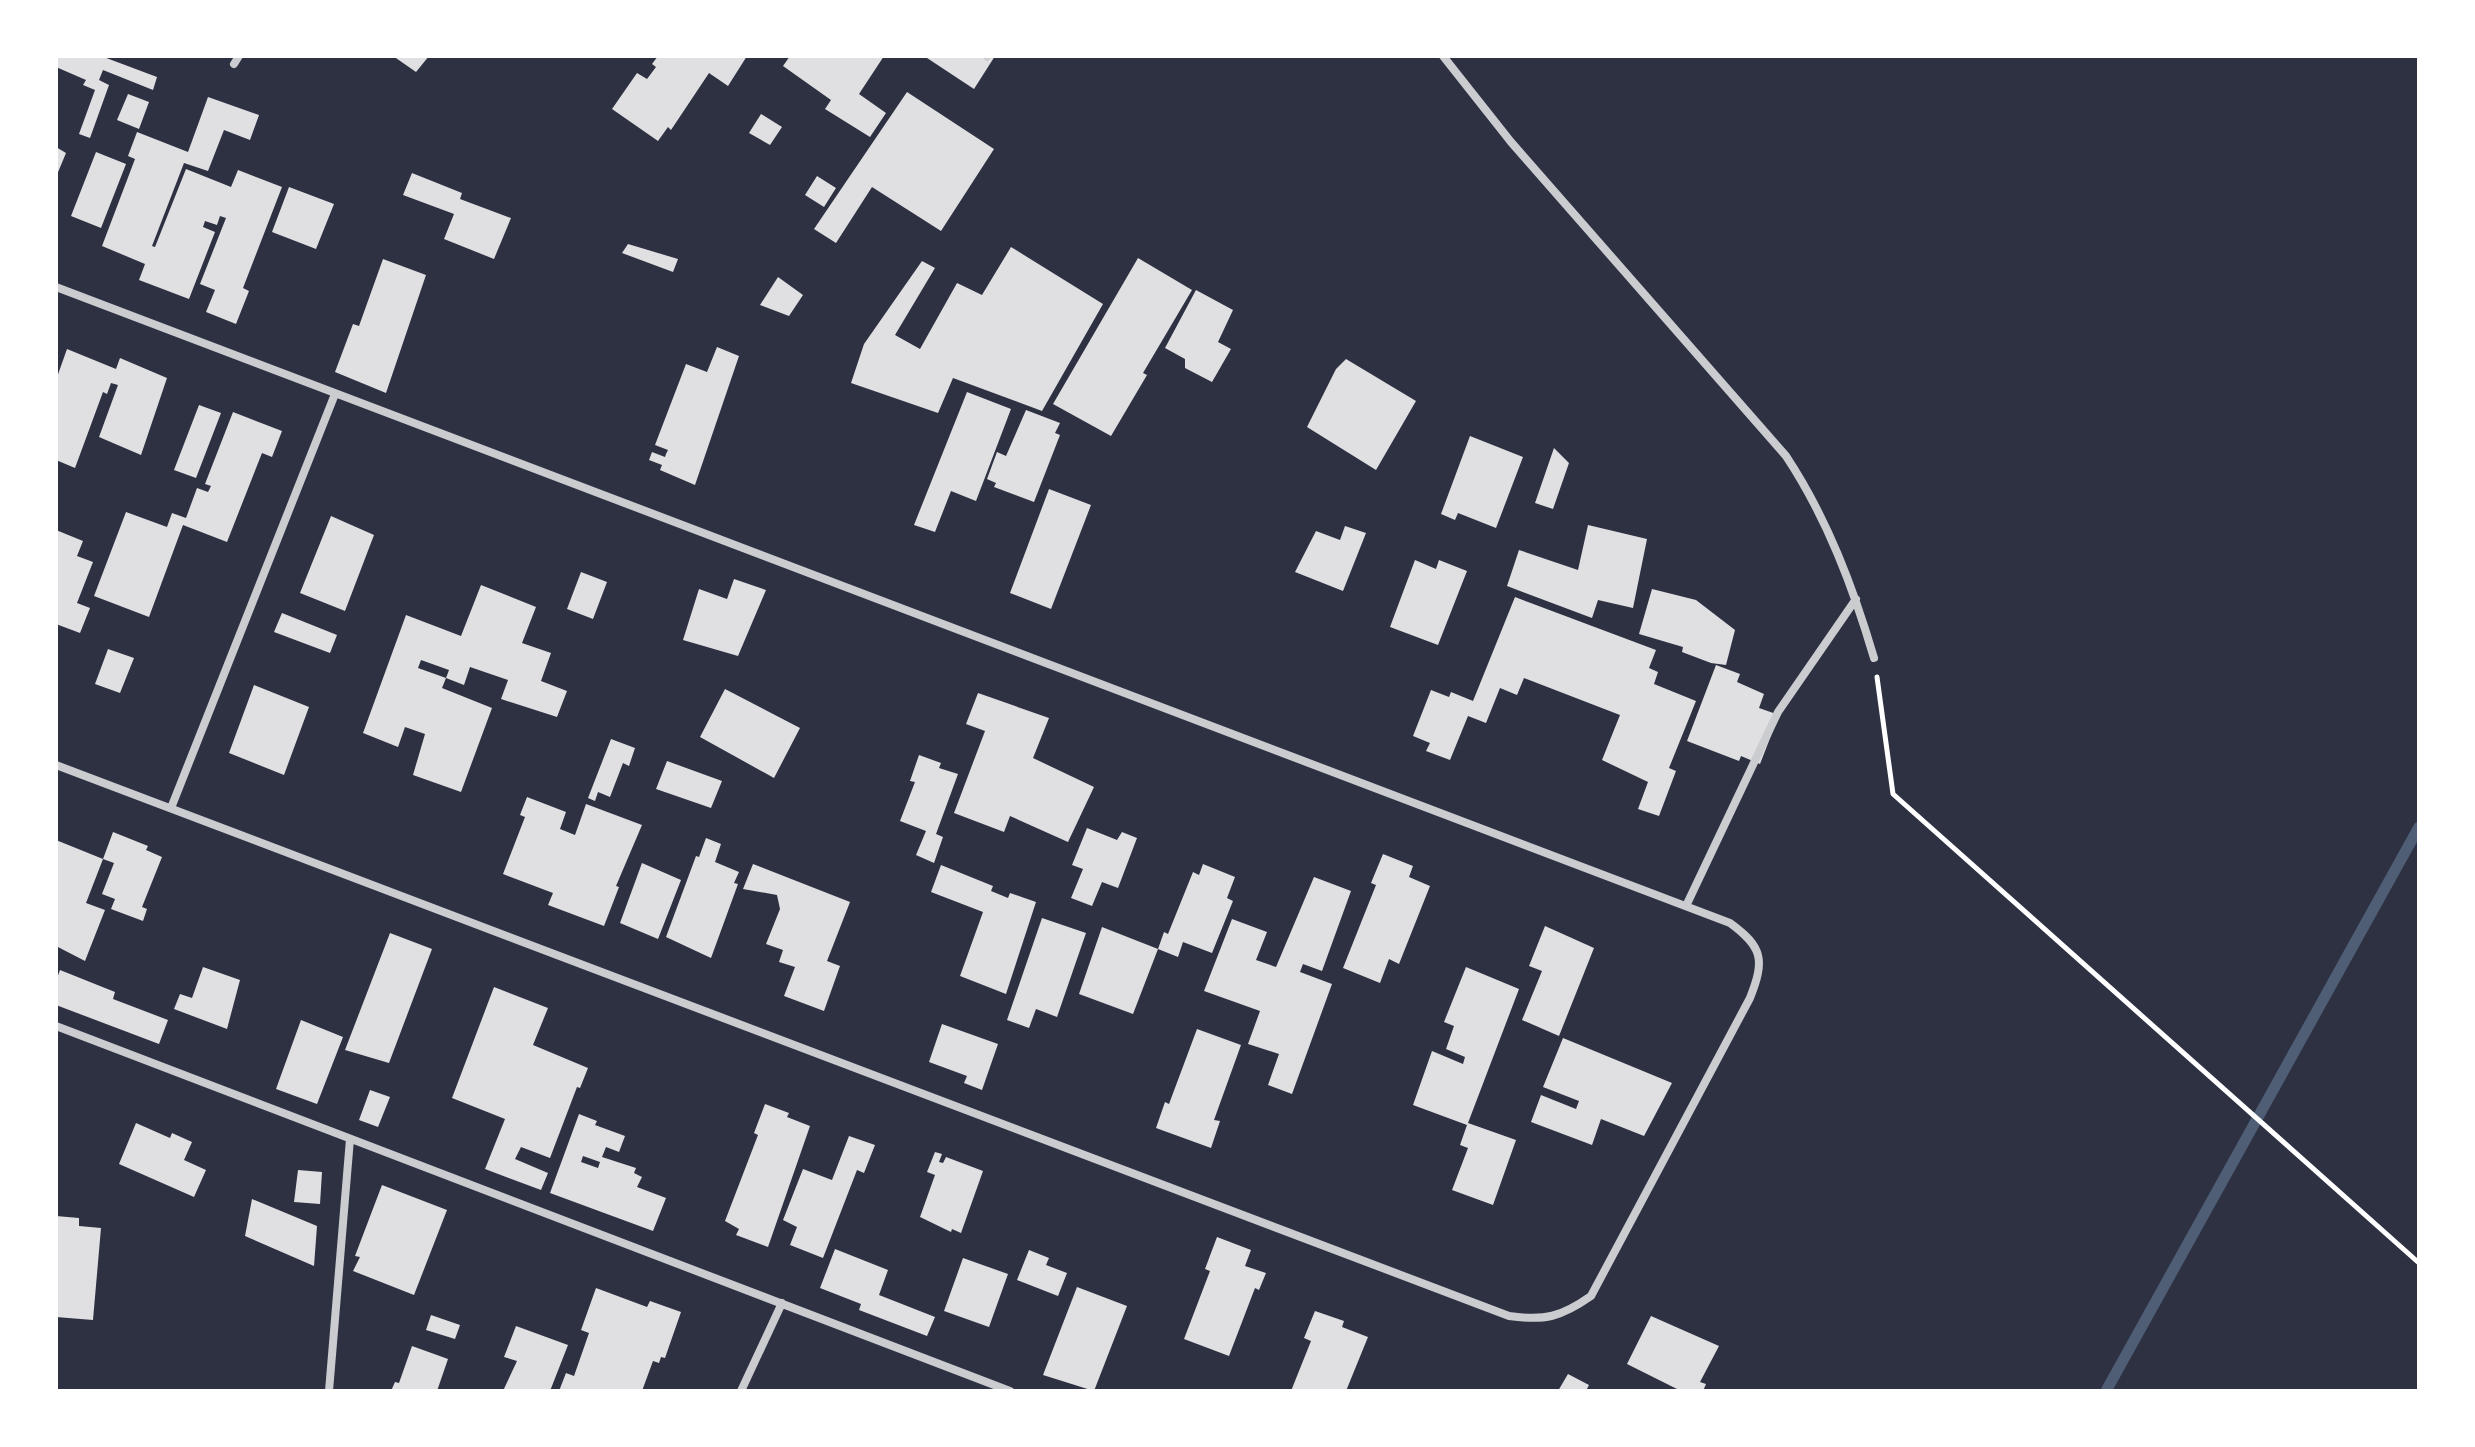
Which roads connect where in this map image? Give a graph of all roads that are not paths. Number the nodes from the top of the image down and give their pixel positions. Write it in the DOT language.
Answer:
graph roads {
  1 [pos="1443,56"];
  2 [pos="56,287"];
  3 [pos="335,394"];
  4 [pos="1856,599"];
  5 [pos="1874,658"];
  6 [pos="56,765"];
  7 [pos="171,808"];
  8 [pos="1686,906"];
  9 [pos="56,1026"];
  10 [pos="350,1139"];
  11 [pos="782,1303"];
  12 [pos="329,1391"];
  13 [pos="741,1391"];
  14 [pos="1010,1391"];
  1 -- 4 [label="street"];
  2 -- 3 [label="street"];
  3 -- 7 [label="street"];
  3 -- 8 [label="street"];
  4 -- 5 [label="street"];
  4 -- 8 [label="street"];
  6 -- 7 [label="street"];
  7 -- 8 [label="street"];
  9 -- 10 [label="street"];
  10 -- 11 [label="street"];
  10 -- 12 [label="street"];
  11 -- 13 [label="street"];
  11 -- 14 [label="street"];
}
